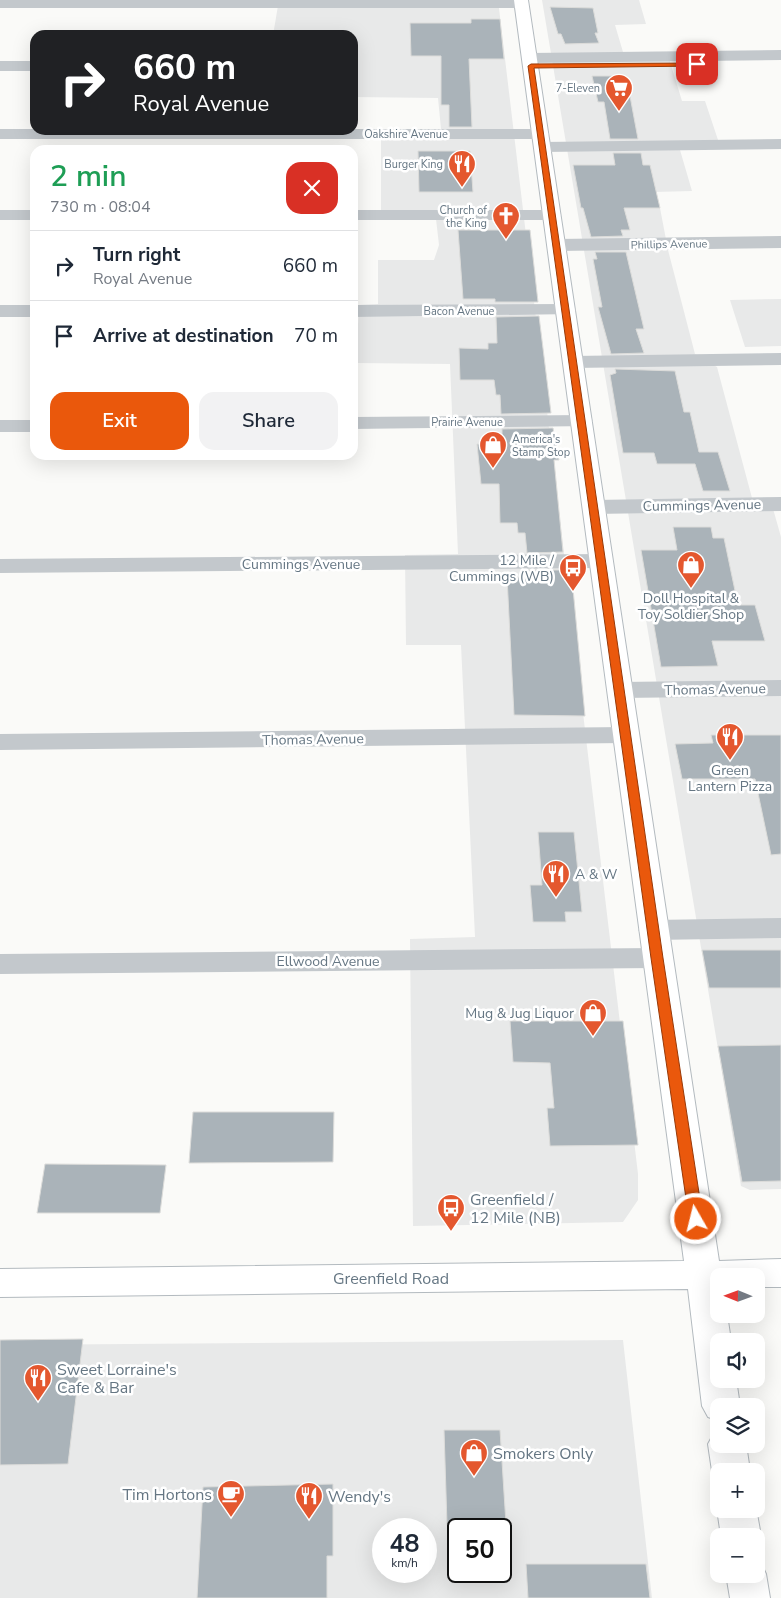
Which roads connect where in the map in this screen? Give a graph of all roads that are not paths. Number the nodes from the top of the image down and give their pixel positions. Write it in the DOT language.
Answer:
graph roads {
  1 [pos="522,2"];
  2 [pos="0,4"];
  3 [pos="781,55"];
  4 [pos="750,60"];
  5 [pos="530,62"];
  6 [pos="781,64"];
  7 [pos="0,66"];
  8 [pos="30,66"];
  9 [pos="0,134"];
  10 [pos="30,134"];
  11 [pos="77,135"];
  12 [pos="542,141"];
  13 [pos="781,144"];
  14 [pos="0,215"];
  15 [pos="30,215"];
  16 [pos="358,215"];
  17 [pos="552,215"];
  18 [pos="781,242"];
  19 [pos="557,245"];
  20 [pos="566,310"];
  21 [pos="0,311"];
  22 [pos="30,311"];
  23 [pos="358,311"];
  24 [pos="781,359"];
  25 [pos="573,362"];
  26 [pos="582,422"];
  27 [pos="358,423"];
  28 [pos="0,426"];
  29 [pos="30,426"];
  30 [pos="781,504"];
  31 [pos="594,506"];
  32 [pos="602,561"];
  33 [pos="0,566"];
  34 [pos="781,688"];
  35 [pos="620,690"];
  36 [pos="626,735"];
  37 [pos="0,742"];
  38 [pos="781,928"];
  39 [pos="655,944"];
  40 [pos="0,964"];
  41 [pos="781,1273"];
  42 [pos="704,1274"];
  43 [pos="0,1283"];
  44 [pos="720,1398"];
  45 [pos="748,1583"];
  46 [pos="750,1598"];
  1 -- 2 [label="street"];
  1 -- 5 [label="main road"];
  3 -- 4 [label="street"];
  4 -- 5 [label="street"];
  4 -- 6 [label="street"];
  5 -- 12 [label="main road"];
  7 -- 8 [label="street"];
  9 -- 10 [label="street, Oakshire Avenue"];
  11 -- 12 [label="street, Oakshire Avenue"];
  12 -- 13 [label="street, Oakshire Avenue"];
  12 -- 17 [label="main road"];
  14 -- 15 [label="street"];
  16 -- 17 [label="street"];
  17 -- 19 [label="main road"];
  18 -- 19 [label="street, Phillips Avenue"];
  19 -- 20 [label="main road"];
  20 -- 23 [label="street, Bacon Avenue"];
  20 -- 25 [label="main road"];
  21 -- 22 [label="street"];
  24 -- 25 [label="street"];
  25 -- 26 [label="main road"];
  26 -- 27 [label="street, Prairie Avenue"];
  26 -- 31 [label="main road"];
  28 -- 29 [label="street"];
  30 -- 31 [label="street, Cummings Avenue"];
  31 -- 32 [label="main road"];
  32 -- 33 [label="street, Cummings Avenue"];
  32 -- 35 [label="main road"];
  34 -- 35 [label="street, Thomas Avenue"];
  35 -- 36 [label="main road"];
  36 -- 37 [label="street, Thomas Avenue"];
  36 -- 39 [label="main road"];
  38 -- 39 [label="street, Ellwood Avenue"];
  39 -- 40 [label="street, Ellwood Avenue"];
  39 -- 42 [label="main road"];
  41 -- 42 [label="main road, Greenfield Road"];
  42 -- 43 [label="main road, Greenfield Road"];
  42 -- 44 [label="main road"];
  45 -- 46 [label="main road"];
}
